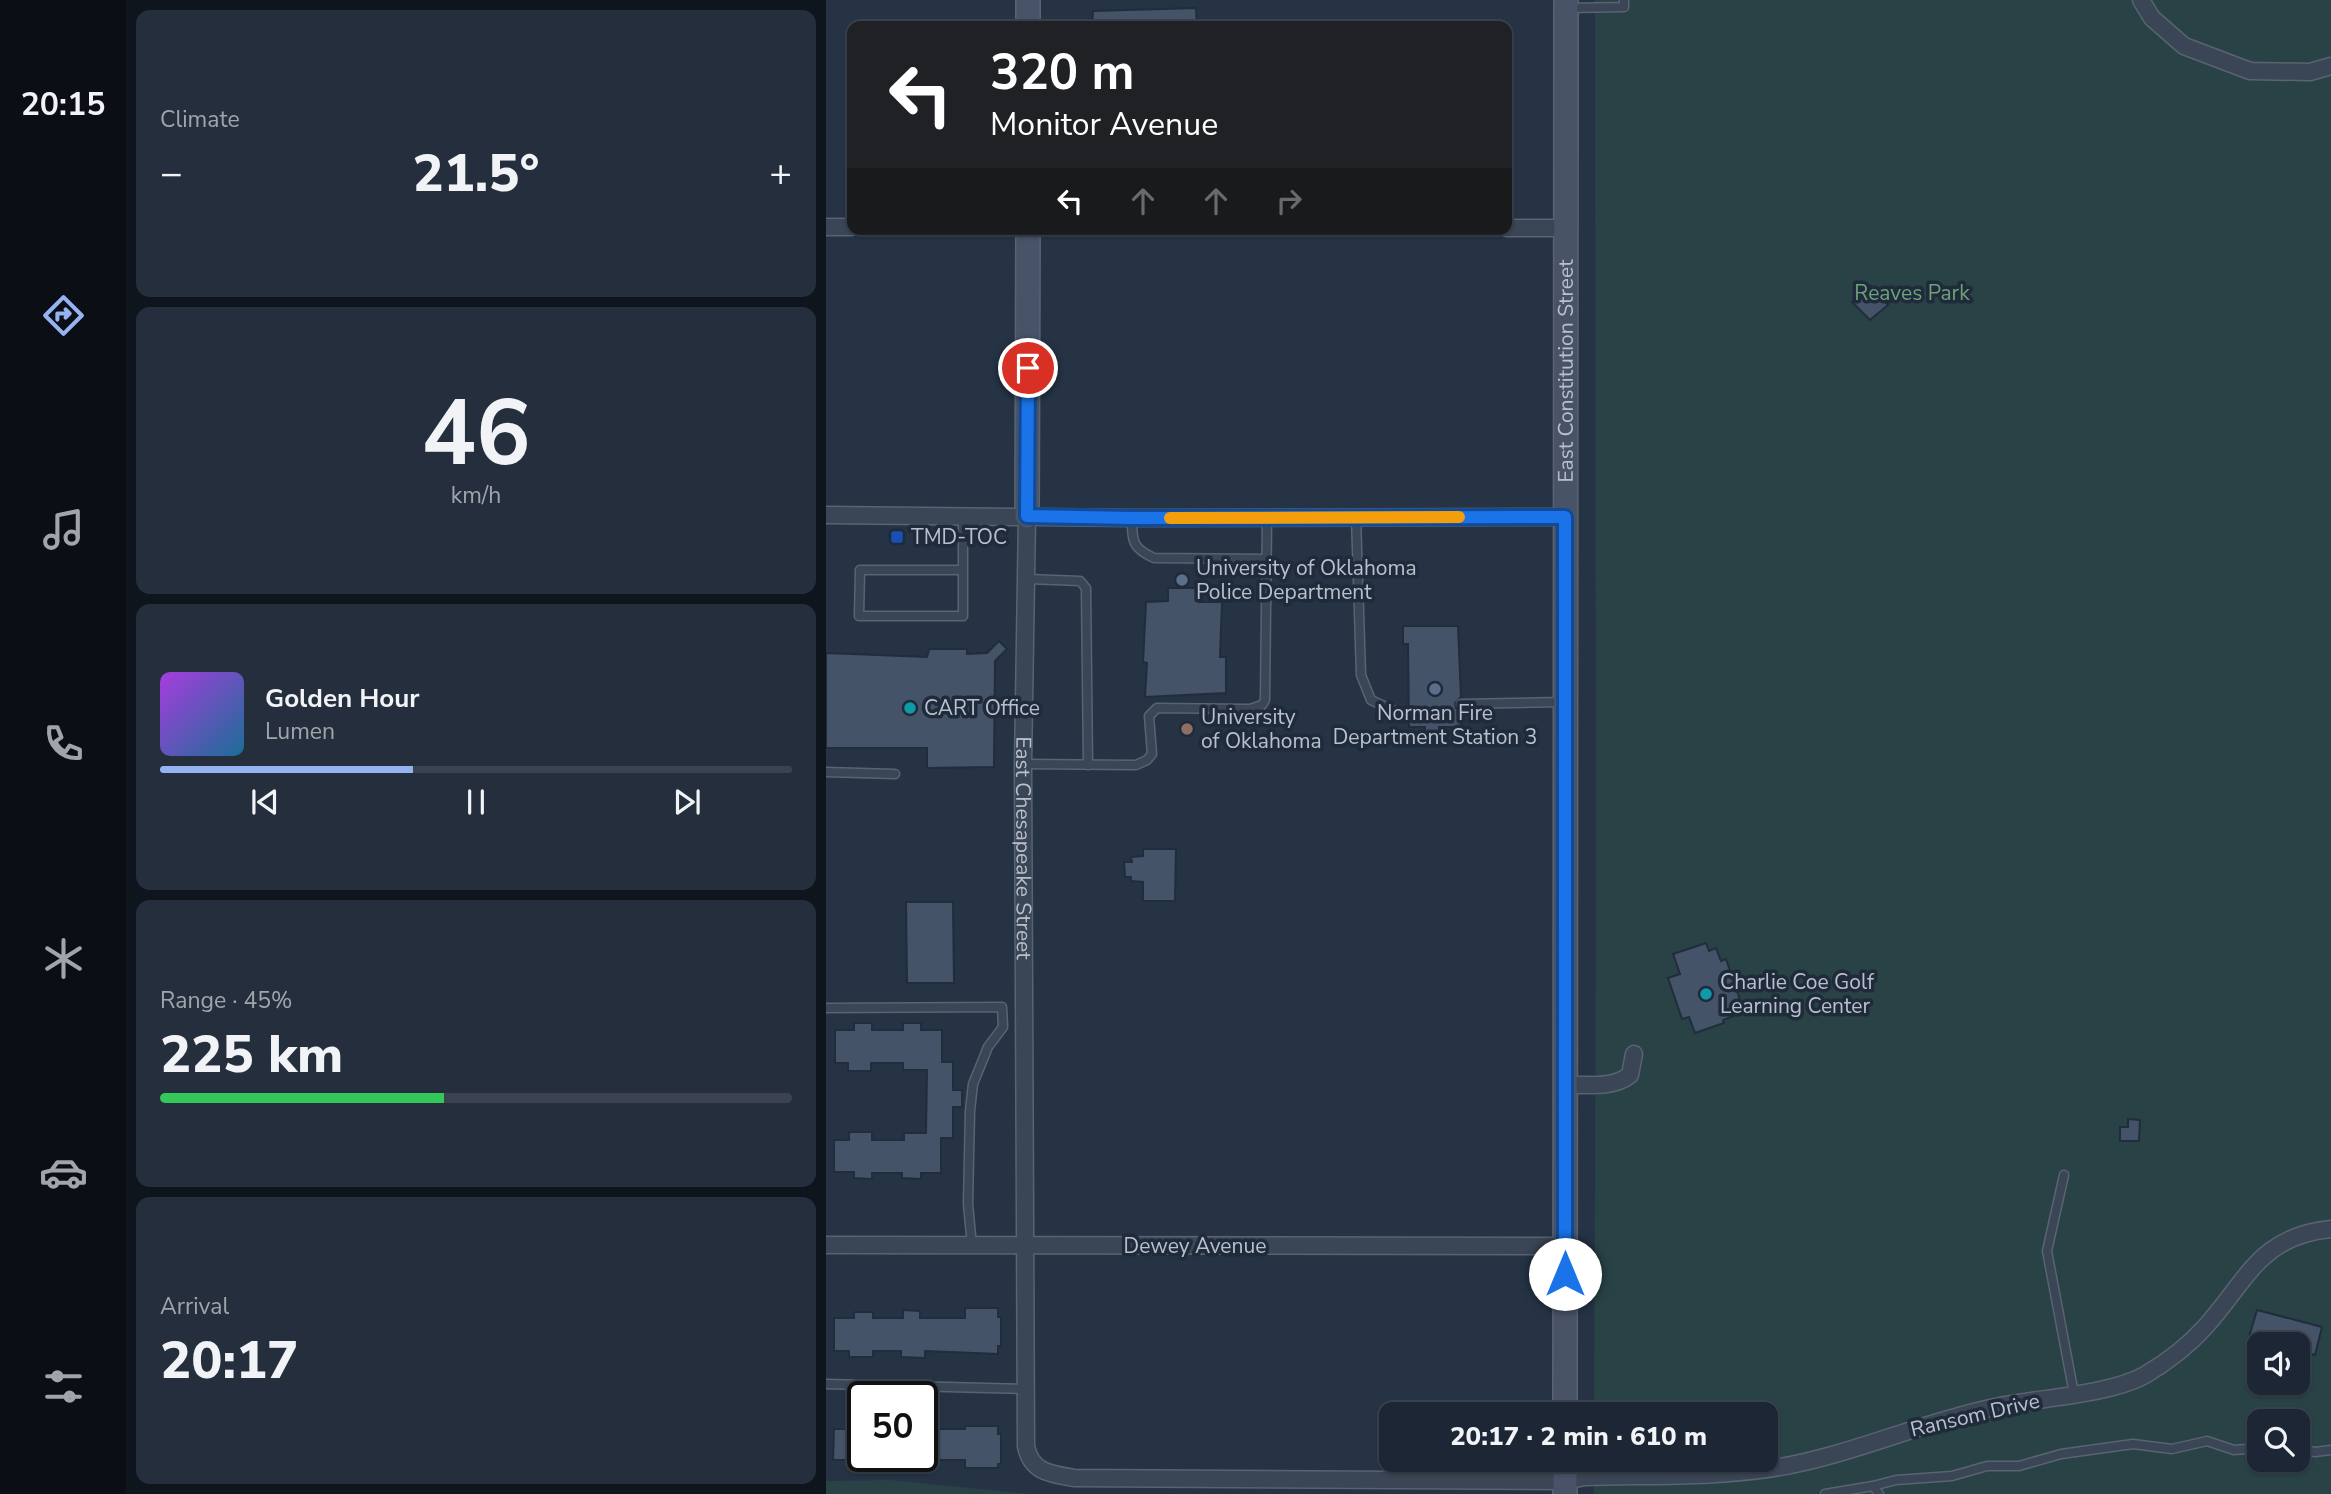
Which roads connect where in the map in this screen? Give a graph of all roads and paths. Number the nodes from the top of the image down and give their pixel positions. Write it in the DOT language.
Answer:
graph roads {
  1 [pos="1028,0"];
  2 [pos="1624,0"];
  3 [pos="2141,0"];
  4 [pos="1566,4"];
  5 [pos="1028,21"];
  6 [pos="2331,66"];
  7 [pos="826,228"];
  8 [pos="847,228"];
  9 [pos="1512,228"];
  10 [pos="1566,228"];
  11 [pos="1028,235"];
  12 [pos="826,516"];
  13 [pos="1027,516"];
  14 [pos="963,517"];
  15 [pos="1267,517"];
  16 [pos="1356,517"];
  17 [pos="1565,517"];
  18 [pos="1132,518"];
  19 [pos="1266,559"];
  20 [pos="963,570"];
  21 [pos="1028,579"];
  22 [pos="1565,702"];
  23 [pos="1461,704"];
  24 [pos="1399,713"];
  25 [pos="1023,764"];
  26 [pos="1088,765"];
  27 [pos="826,772"];
  28 [pos="895,774"];
  29 [pos="826,1007"];
  30 [pos="1002,1016"];
  31 [pos="1024,1016"];
  32 [pos="1634,1054"];
  33 [pos="1565,1085"];
  34 [pos="2064,1175"];
  35 [pos="2331,1229"];
  36 [pos="826,1245"];
  37 [pos="972,1246"];
  38 [pos="1025,1246"];
  39 [pos="1565,1246"];
  40 [pos="826,1384"];
  41 [pos="1026,1389"];
  42 [pos="2074,1394"];
  43 [pos="1565,1402"];
  44 [pos="2247,1449"];
  45 [pos="2310,1450"];
  46 [pos="2331,1450"];
  47 [pos="1034,1465"];
  48 [pos="1565,1478"];
  49 [pos="1873,1486"];
  50 [pos="1825,1494"];
  51 [pos="1879,1494"];
  1 -- 5 [label="main road"];
  2 -- 4 [label="lane"];
  3 -- 6 [label="street"];
  4 -- 10 [label="main road, East Constitution Street"];
  7 -- 8 [label="street"];
  9 -- 10 [label="street"];
  10 -- 17 [label="main road, East Constitution Street"];
  11 -- 13 [label="main road, East Chesapeake Street"];
  12 -- 14 [label="street"];
  13 -- 14 [label="street"];
  13 -- 18 [label="street"];
  13 -- 21 [label="street, East Chesapeake Street"];
  14 -- 20 [label="lane"];
  15 -- 16 [label="street"];
  15 -- 18 [label="street"];
  15 -- 19 [label="lane"];
  16 -- 17 [label="street"];
  16 -- 24 [label="lane"];
  17 -- 22 [label="main road, East Constitution Street"];
  18 -- 19 [label="lane"];
  19 -- 26 [label="lane"];
  20 -- 20 [label="lane"];
  21 -- 25 [label="street, East Chesapeake Street"];
  21 -- 26 [label="lane"];
  22 -- 23 [label="lane"];
  22 -- 33 [label="main road, East Constitution Street"];
  25 -- 26 [label="lane"];
  25 -- 31 [label="street, East Chesapeake Street"];
  27 -- 28 [label="lane"];
  29 -- 30 [label="lane"];
  30 -- 31 [label="lane"];
  30 -- 37 [label="lane"];
  31 -- 38 [label="street, East Chesapeake Street"];
  32 -- 33 [label="street"];
  33 -- 39 [label="main road, East Constitution Street"];
  34 -- 42 [label="lane"];
  35 -- 42 [label="street, Ransom Drive"];
  36 -- 37 [label="street, Dewey Avenue"];
  37 -- 38 [label="street, Dewey Avenue"];
  38 -- 39 [label="street, Dewey Avenue"];
  38 -- 41 [label="street, East Chesapeake Street"];
  39 -- 43 [label="main road, East Constitution Street"];
  40 -- 41 [label="lane"];
  41 -- 47 [label="street, East Chesapeake Street"];
  42 -- 48 [label="street, Ransom Drive"];
  44 -- 49 [label="lane"];
  45 -- 46 [label="lane"];
  47 -- 48 [label="street, Ransom Drive"];
  49 -- 50 [label="lane"];
  49 -- 51 [label="lane"];
}
